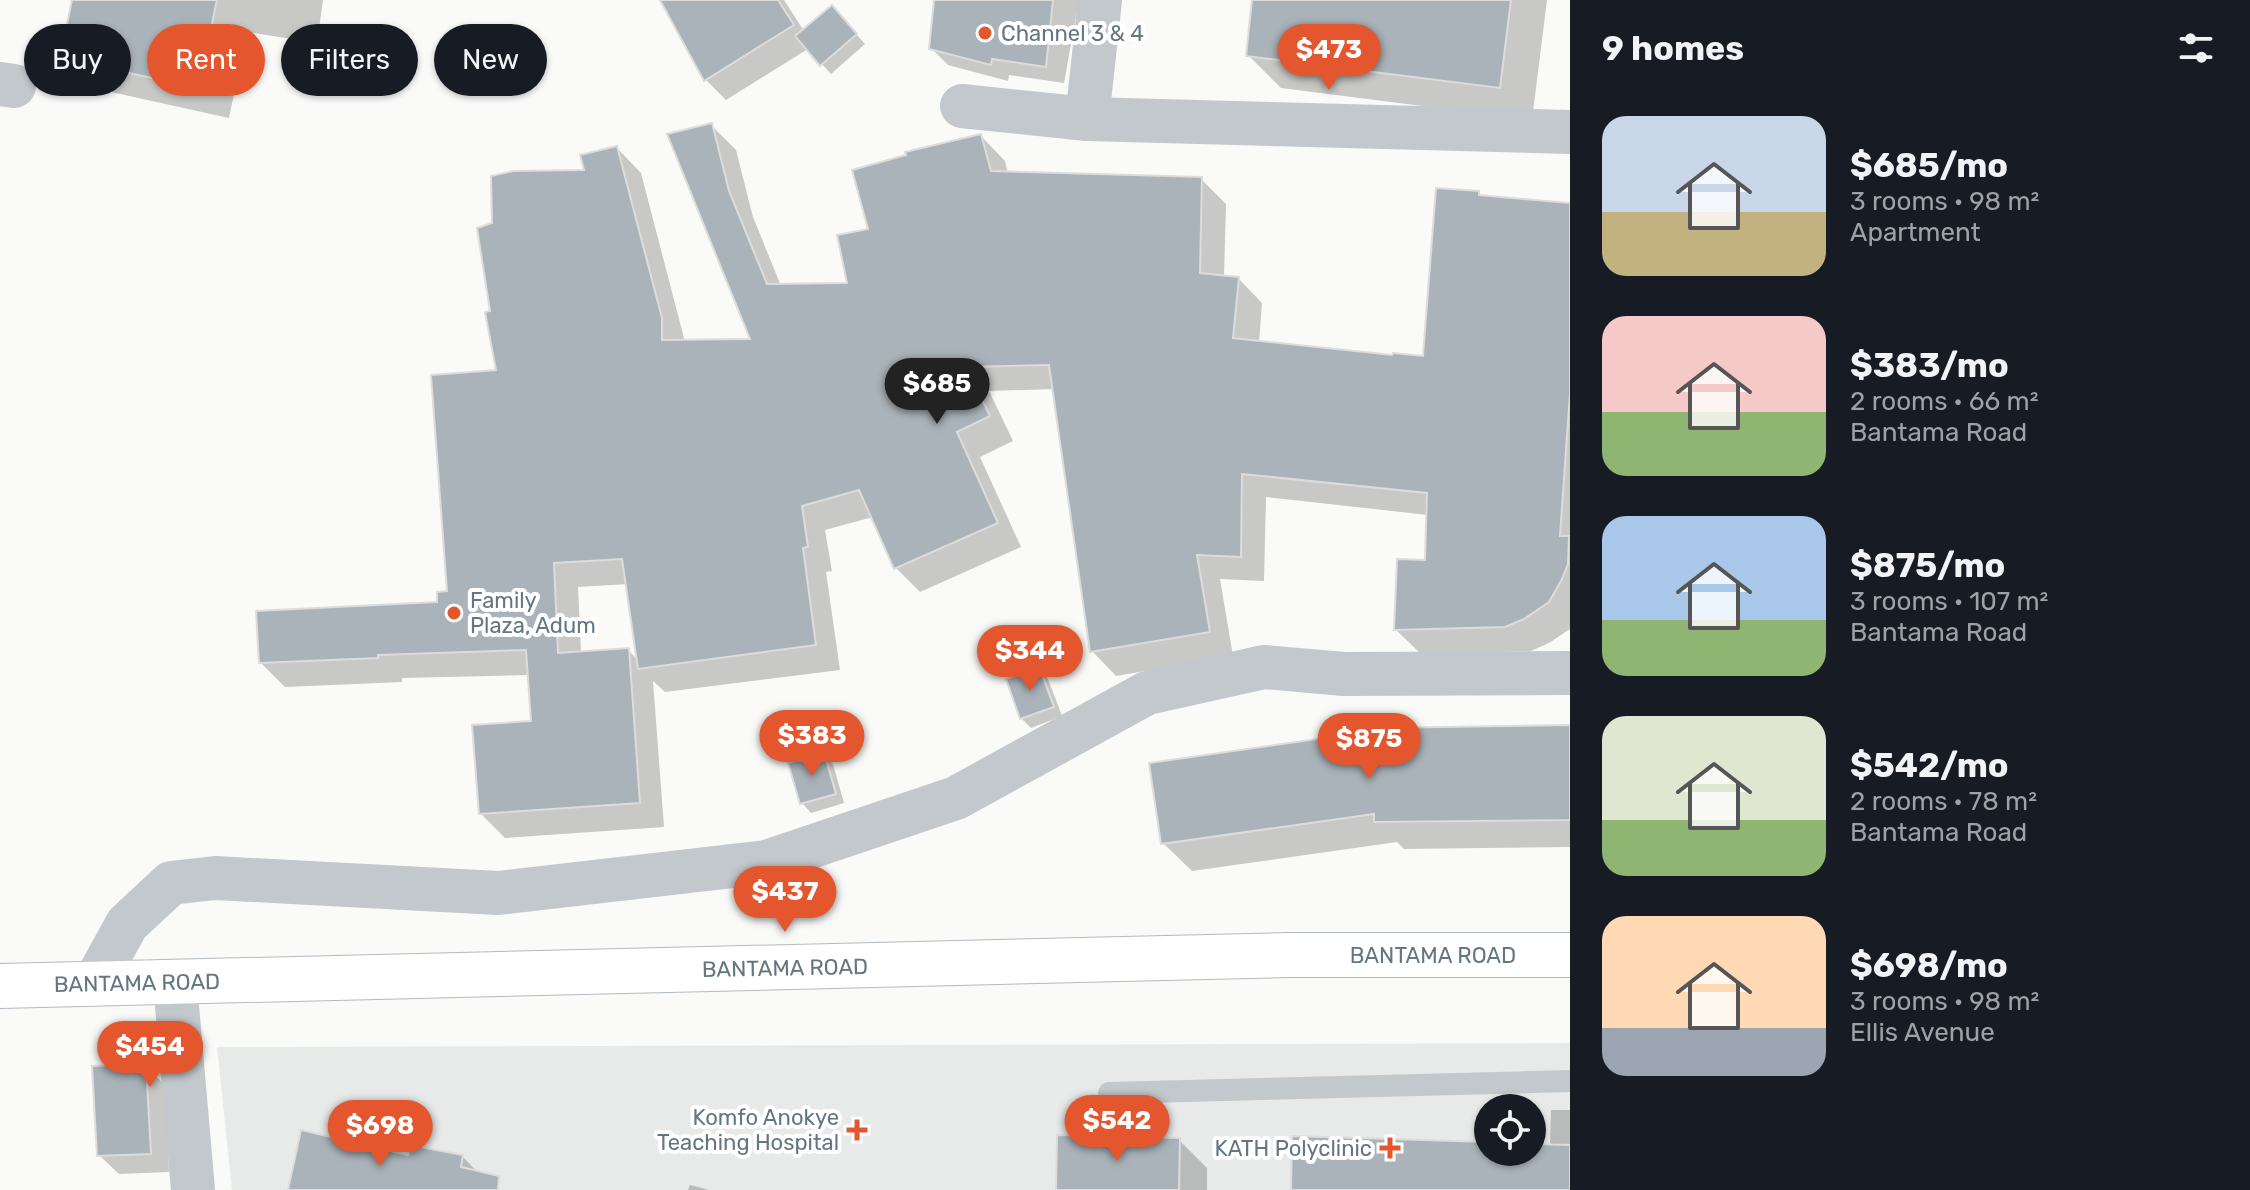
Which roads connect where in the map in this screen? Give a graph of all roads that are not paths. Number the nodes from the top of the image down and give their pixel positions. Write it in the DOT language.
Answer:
graph roads {
  1 [pos="1100,0"];
  2 [pos="962,106"];
  3 [pos="1087,119"];
  4 [pos="1570,132"];
  5 [pos="1570,673"];
  6 [pos="1570,955"];
  7 [pos="175,983"];
  8 [pos="94,984"];
  9 [pos="0,986"];
  10 [pos="1570,1081"];
  11 [pos="1109,1093"];
  12 [pos="193,1190"];
  1 -- 3 [label="street"];
  2 -- 3 [label="street"];
  3 -- 4 [label="street"];
  5 -- 8 [label="street"];
  6 -- 7 [label="main road, BANTAMA ROAD"];
  7 -- 8 [label="main road, BANTAMA ROAD"];
  7 -- 12 [label="street"];
  8 -- 9 [label="main road, BANTAMA ROAD"];
  10 -- 11 [label="lane"];
}
